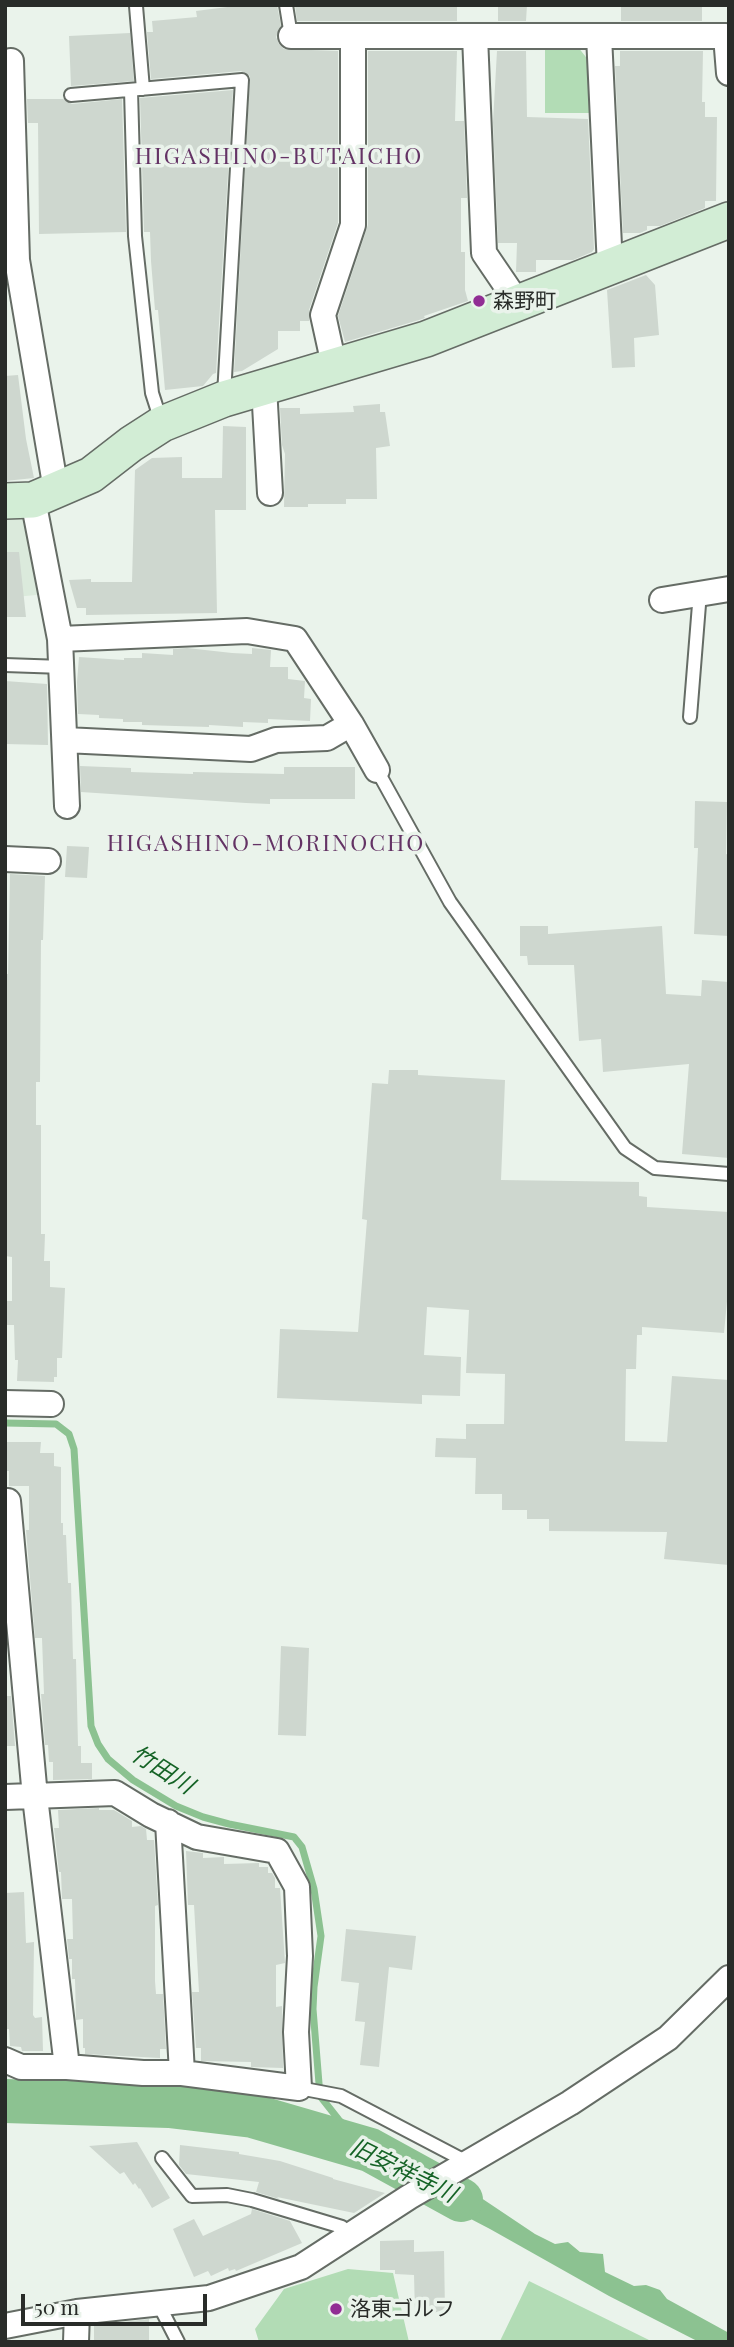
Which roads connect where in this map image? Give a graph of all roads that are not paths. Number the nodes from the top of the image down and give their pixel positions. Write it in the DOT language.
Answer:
graph roads {
  1 [pos="286,5"];
  2 [pos="136,6"];
  3 [pos="290,36"];
  4 [pos="353,36"];
  5 [pos="475,36"];
  6 [pos="599,36"];
  7 [pos="11,61"];
  8 [pos="729,74"];
  9 [pos="137,89"];
  10 [pos="71,95"];
  11 [pos="729,220"];
  12 [pos="610,267"];
  13 [pos="518,303"];
  14 [pos="334,365"];
  15 [pos="264,387"];
  16 [pos="224,399"];
  17 [pos="162,424"];
  18 [pos="270,494"];
  19 [pos="31,497"];
  20 [pos="729,589"];
  21 [pos="700,592"];
  22 [pos="662,600"];
  23 [pos="60,639"];
  24 [pos="5,665"];
  25 [pos="63,667"];
  26 [pos="690,717"];
  27 [pos="351,723"];
  28 [pos="65,740"];
  29 [pos="376,770"];
  30 [pos="66,806"];
  31 [pos="5,859"];
  32 [pos="48,861"];
  33 [pos="729,1174"];
  34 [pos="5,1403"];
  35 [pos="51,1404"];
  36 [pos="5,1501"];
  37 [pos="5,1797"];
  38 [pos="35,1797"];
  39 [pos="168,1822"];
  40 [pos="729,1978"];
  41 [pos="67,2067"];
  42 [pos="10,2068"];
  43 [pos="183,2073"];
  44 [pos="304,2089"];
  45 [pos="162,2158"];
  46 [pos="468,2162"];
  47 [pos="349,2236"];
  48 [pos="158,2303"];
  49 [pos="77,2312"];
  50 [pos="5,2326"];
  51 [pos="76,2342"];
  52 [pos="178,2342"];
  1 -- 3 [label="lane"];
  2 -- 9 [label="lane"];
  3 -- 4 [label="street"];
  4 -- 5 [label="street"];
  4 -- 14 [label="street"];
  5 -- 6 [label="street"];
  5 -- 13 [label="street"];
  6 -- 8 [label="street"];
  6 -- 12 [label="street"];
  7 -- 19 [label="street"];
  9 -- 10 [label="lane"];
  9 -- 16 [label="lane"];
  9 -- 17 [label="lane"];
  11 -- 12 [label="street"];
  12 -- 13 [label="street"];
  13 -- 14 [label="street"];
  14 -- 15 [label="street"];
  15 -- 16 [label="street"];
  15 -- 18 [label="street"];
  16 -- 17 [label="street"];
  17 -- 19 [label="street"];
  19 -- 23 [label="street"];
  20 -- 21 [label="street"];
  21 -- 22 [label="street"];
  21 -- 26 [label="lane"];
  23 -- 25 [label="street"];
  23 -- 27 [label="street"];
  24 -- 25 [label="lane"];
  25 -- 28 [label="street"];
  27 -- 28 [label="street"];
  27 -- 29 [label="street"];
  28 -- 30 [label="street"];
  29 -- 33 [label="lane"];
  31 -- 32 [label="street"];
  34 -- 35 [label="street"];
  36 -- 38 [label="street"];
  37 -- 38 [label="street"];
  38 -- 39 [label="street"];
  38 -- 41 [label="street"];
  39 -- 43 [label="street"];
  39 -- 44 [label="street"];
  40 -- 46 [label="street"];
  41 -- 42 [label="street"];
  41 -- 43 [label="street"];
  43 -- 44 [label="street"];
  44 -- 46 [label="lane"];
  45 -- 47 [label="lane"];
  46 -- 47 [label="street"];
  47 -- 48 [label="street"];
  48 -- 49 [label="street"];
  48 -- 52 [label="lane"];
  49 -- 50 [label="street"];
  49 -- 51 [label="street"];
}
